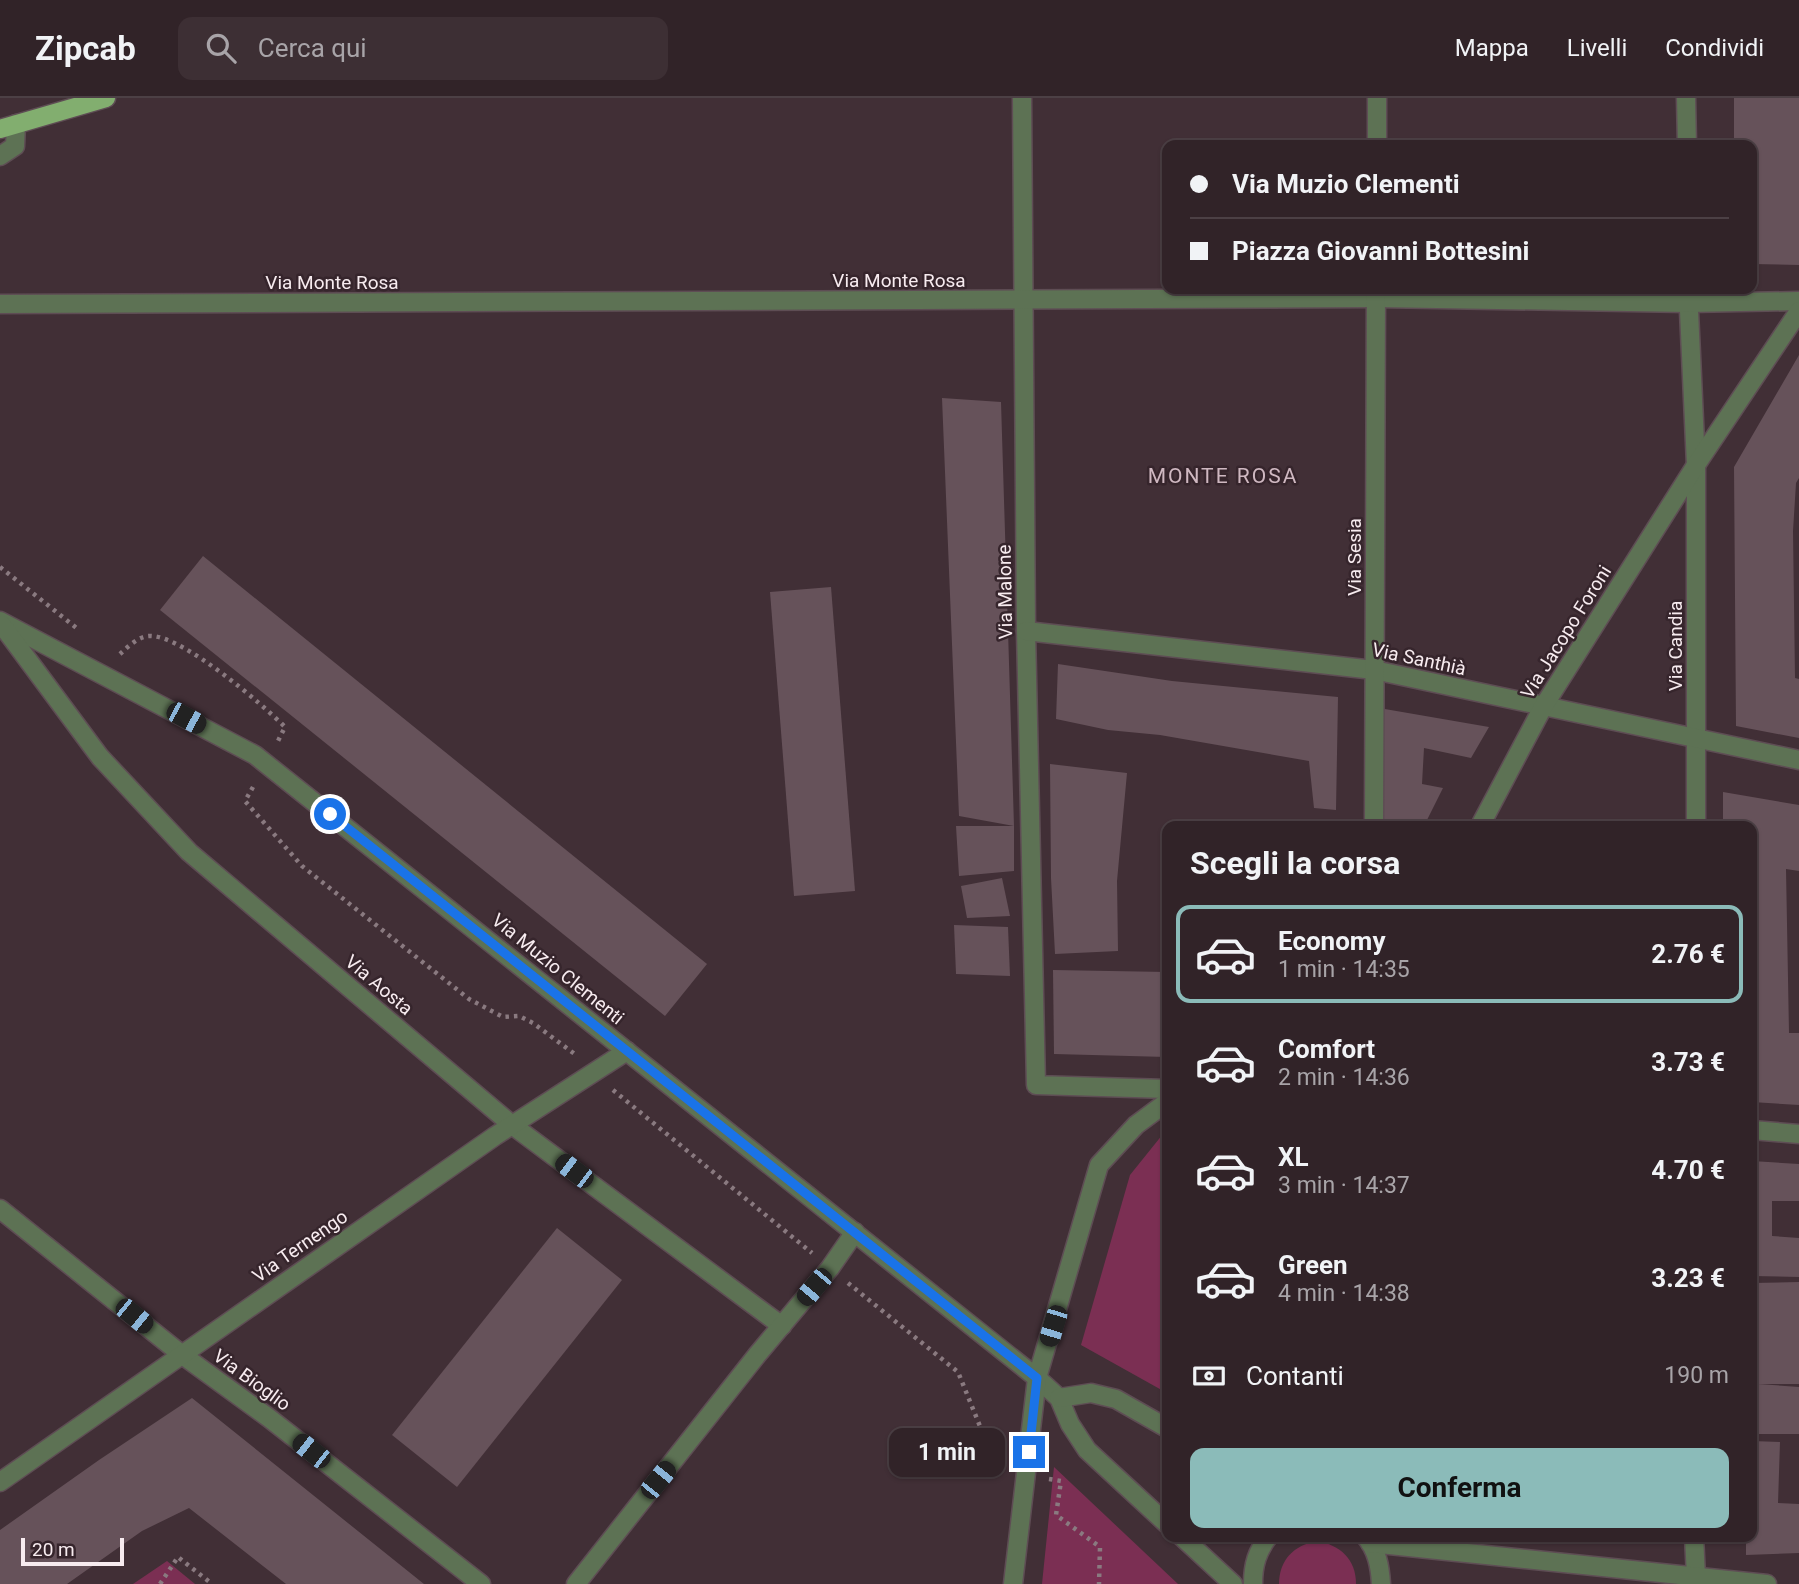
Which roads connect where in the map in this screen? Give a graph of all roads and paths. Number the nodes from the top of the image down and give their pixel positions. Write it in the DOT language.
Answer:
graph roads {
  1 [pos="106,98"];
  2 [pos="1022,98"];
  3 [pos="1377,98"];
  4 [pos="1686,98"];
  5 [pos="8,126"];
  6 [pos="1377,140"];
  7 [pos="1687,140"];
  8 [pos="0,156"];
  9 [pos="1333,294"];
  10 [pos="1377,294"];
  11 [pos="1481,294"];
  12 [pos="1688,296"];
  13 [pos="1023,301"];
  14 [pos="1799,301"];
  15 [pos="0,304"];
  16 [pos="1799,311"];
  17 [pos="1696,466"];
  18 [pos="0,567"];
  19 [pos="0,622"];
  20 [pos="79,631"];
  21 [pos="1026,631"];
  22 [pos="111,656"];
  23 [pos="1374,670"];
  24 [pos="1543,707"];
  25 [pos="1696,739"];
  26 [pos="1799,760"];
  27 [pos="266,763"];
  28 [pos="1374,821"];
  29 [pos="1483,821"];
  30 [pos="1696,821"];
  31 [pos="628,1051"];
  32 [pos="594,1072"];
  33 [pos="1162,1089"];
  34 [pos="1162,1106"];
  35 [pos="512,1125"];
  36 [pos="1757,1130"];
  37 [pos="1799,1134"];
  38 [pos="0,1209"];
  39 [pos="855,1232"];
  40 [pos="830,1268"];
  41 [pos="782,1326"];
  42 [pos="181,1354"];
  43 [pos="1037,1378"];
  44 [pos="1059,1398"];
  45 [pos="1162,1425"];
  46 [pos="1026,1476"];
  47 [pos="0,1482"];
  48 [pos="1162,1519"];
  49 [pos="1188,1542"];
  50 [pos="1264,1542"];
  51 [pos="1368,1542"];
  52 [pos="1385,1542"];
  53 [pos="1694,1542"];
  54 [pos="1696,1577"];
  55 [pos="160,1584"];
  56 [pos="212,1584"];
  57 [pos="481,1584"];
  58 [pos="576,1584"];
  59 [pos="1013,1584"];
  60 [pos="1099,1584"];
  61 [pos="1233,1584"];
  62 [pos="1253,1584"];
  63 [pos="1381,1584"];
  64 [pos="1767,1584"];
  1 -- 5 [label="main road"];
  2 -- 13 [label="street, Via Malone"];
  3 -- 6 [label="street"];
  4 -- 7 [label="street"];
  5 -- 8 [label="street"];
  9 -- 13 [label="street, Via Monte Rosa"];
  10 -- 23 [label="street, Via Sesia"];
  11 -- 12 [label="street, Via Monte Rosa"];
  12 -- 14 [label="street, Via Monte Rosa"];
  12 -- 17 [label="street, Via Candia"];
  13 -- 15 [label="street, Via Monte Rosa"];
  13 -- 21 [label="street, Via Malone"];
  16 -- 17 [label="street, Via Jacopo Foroni"];
  17 -- 24 [label="street, Via Jacopo Foroni"];
  17 -- 25 [label="street, Via Candia"];
  18 -- 20 [label="path"];
  19 -- 27 [label="street, Via Muzio Clementi"];
  19 -- 35 [label="street, Via Aosta"];
  21 -- 23 [label="street, Via Santhià"];
  21 -- 33 [label="street, Via Malone"];
  22 -- 27 [label="path"];
  23 -- 24 [label="street, Via Santhià"];
  23 -- 28 [label="street, Via Sesia"];
  24 -- 25 [label="street, Via Santhià"];
  24 -- 29 [label="street, Via Jacopo Foroni"];
  25 -- 26 [label="street, Via Santhià"];
  25 -- 30 [label="street, Via Candia"];
  27 -- 31 [label="street, Via Muzio Clementi"];
  27 -- 32 [label="path"];
  31 -- 32 [label="street, Via Ternengo"];
  31 -- 39 [label="street, Via Muzio Clementi"];
  32 -- 35 [label="street, Via Ternengo"];
  32 -- 40 [label="path"];
  34 -- 43 [label="street"];
  35 -- 41 [label="street, Via Aosta"];
  35 -- 42 [label="street, Via Ternengo"];
  36 -- 37 [label="street"];
  38 -- 42 [label="street, Via Bioglio"];
  39 -- 40 [label="street"];
  39 -- 43 [label="street, Via Muzio Clementi"];
  40 -- 41 [label="street"];
  40 -- 46 [label="path"];
  41 -- 58 [label="street"];
  42 -- 47 [label="street, Via Ternengo"];
  42 -- 57 [label="street, Via Bioglio"];
  43 -- 44 [label="street, Via Muzio Clementi"];
  43 -- 46 [label="street"];
  44 -- 45 [label="street"];
  44 -- 48 [label="street"];
  46 -- 59 [label="street"];
  46 -- 60 [label="path"];
  49 -- 61 [label="street"];
  50 -- 62 [label="street"];
  51 -- 63 [label="street"];
  52 -- 54 [label="street"];
  53 -- 54 [label="street"];
  54 -- 64 [label="street"];
  55 -- 56 [label="path"];
}
